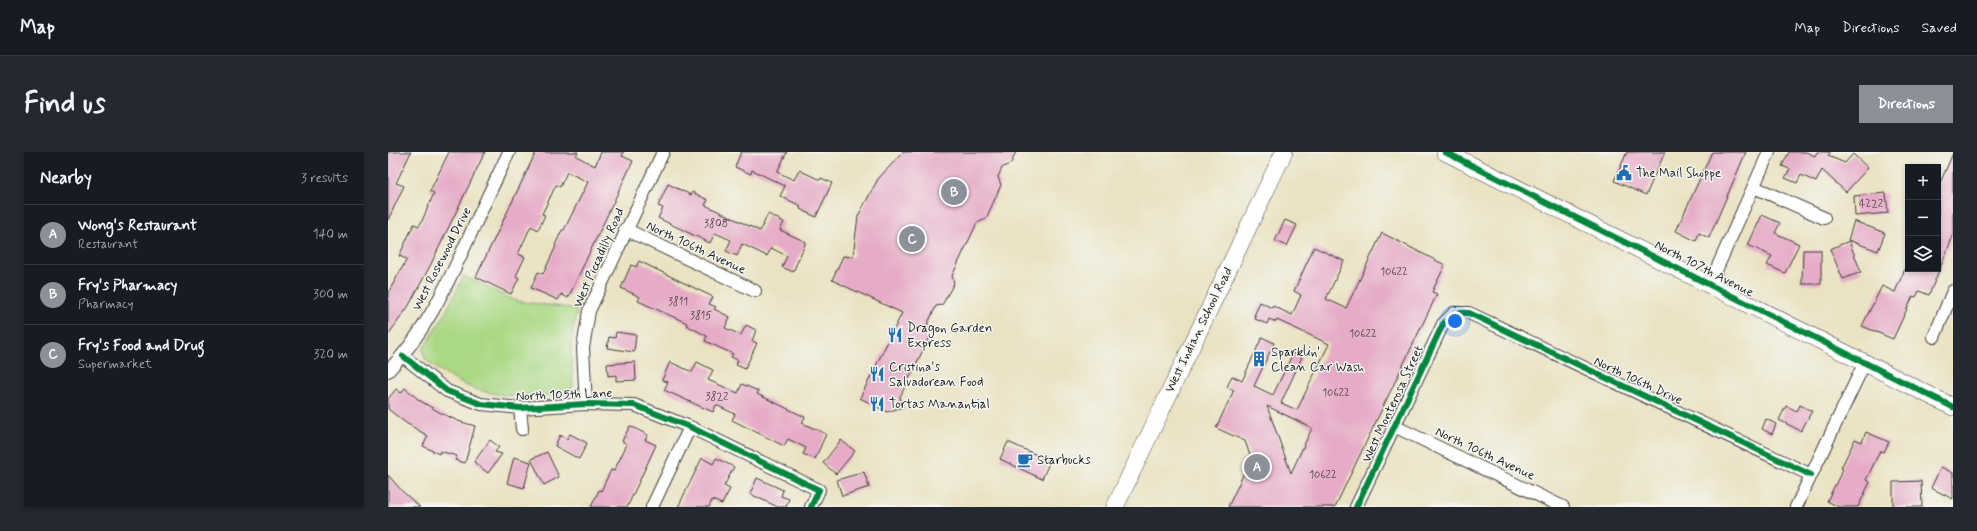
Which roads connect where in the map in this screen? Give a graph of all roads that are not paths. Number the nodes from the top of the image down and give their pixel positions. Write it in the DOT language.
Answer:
graph roads {
  1 [pos="509,152"];
  2 [pos="663,152"];
  3 [pos="1284,152"];
  4 [pos="1445,152"];
  5 [pos="1769,152"];
  6 [pos="1754,187"];
  7 [pos="1824,218"];
  8 [pos="626,229"];
  9 [pos="1710,284"];
  10 [pos="755,291"];
  11 [pos="1953,291"];
  12 [pos="1454,313"];
  13 [pos="1934,337"];
  14 [pos="403,356"];
  15 [pos="1865,362"];
  16 [pos="388,371"];
  17 [pos="586,404"];
  18 [pos="1953,407"];
  19 [pos="520,408"];
  20 [pos="1394,426"];
  21 [pos="690,428"];
  22 [pos="522,429"];
  23 [pos="1811,475"];
  24 [pos="652,507"];
  25 [pos="811,507"];
  26 [pos="1115,507"];
  27 [pos="1356,507"];
  28 [pos="1564,507"];
  29 [pos="1796,507"];
  1 -- 14 [label="street, West Rosewood Drive"];
  2 -- 8 [label="street, West Piccadilly Road"];
  3 -- 26 [label="main road, West Indian School Road"];
  4 -- 9 [label="main road, North 107th Avenue"];
  5 -- 6 [label="street"];
  6 -- 7 [label="street"];
  6 -- 9 [label="street"];
  8 -- 10 [label="street, North 106th Avenue"];
  8 -- 17 [label="street, West Piccadilly Road"];
  9 -- 15 [label="main road, North 107th Avenue"];
  11 -- 13 [label="street"];
  12 -- 20 [label="street, West Monterosa Street"];
  12 -- 23 [label="street, North 106th Drive"];
  14 -- 16 [label="street, West Rosewood Drive"];
  14 -- 19 [label="street, North 105th Lane"];
  15 -- 18 [label="main road, North 107th Avenue"];
  15 -- 23 [label="street"];
  17 -- 19 [label="street, North 105th Lane"];
  17 -- 21 [label="street, North 105th Lane"];
  19 -- 22 [label="street"];
  20 -- 27 [label="street, West Monterosa Street"];
  20 -- 28 [label="street, North 106th Avenue"];
  21 -- 24 [label="street"];
  21 -- 25 [label="street, North 105th Lane"];
  23 -- 29 [label="street"];
}
